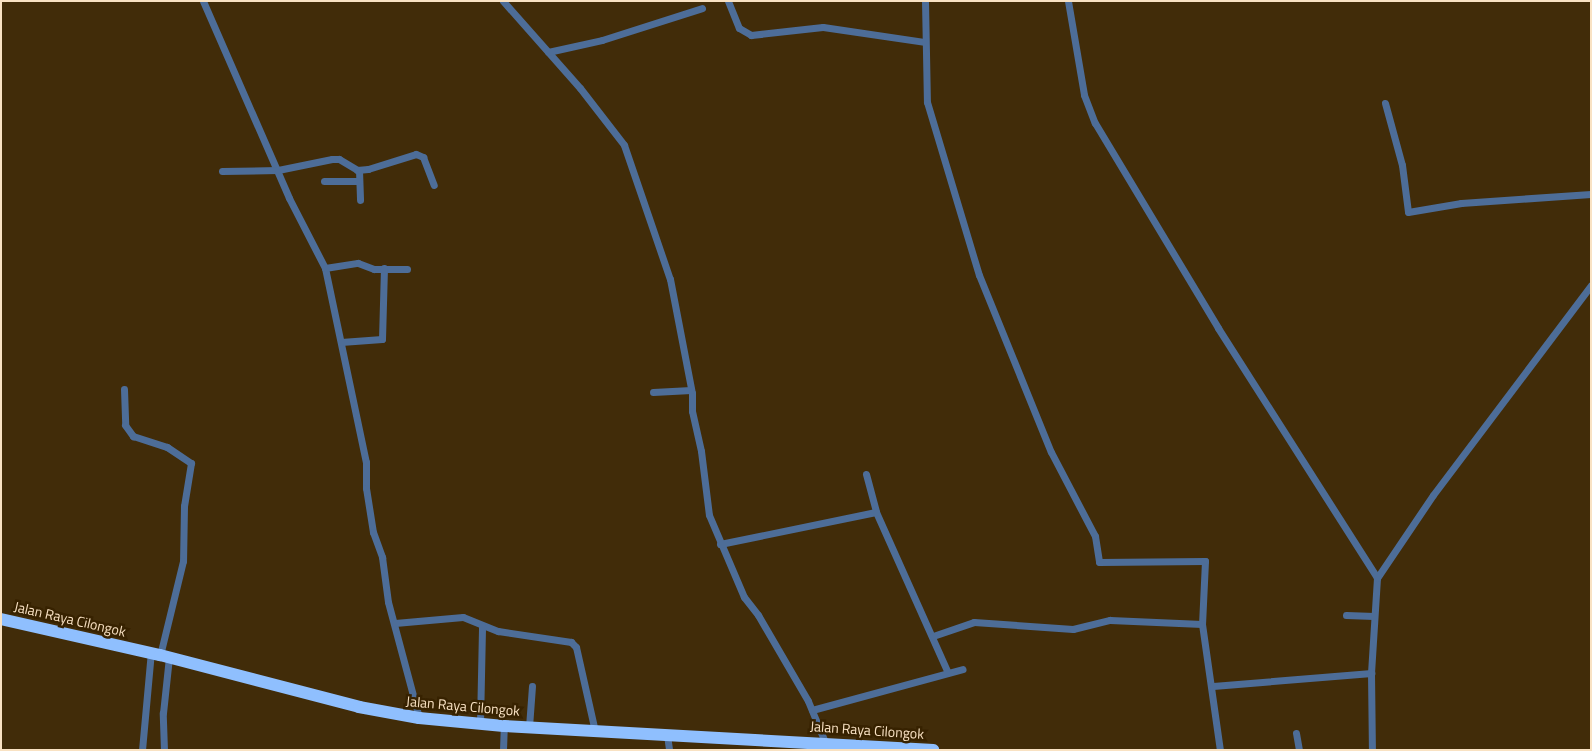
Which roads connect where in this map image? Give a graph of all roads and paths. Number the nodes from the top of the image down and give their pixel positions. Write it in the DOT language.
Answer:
graph roads {
  1 [pos="203,1"];
  2 [pos="503,1"];
  3 [pos="728,1"];
  4 [pos="925,1"];
  5 [pos="1068,1"];
  6 [pos="702,8"];
  7 [pos="924,42"];
  8 [pos="548,52"];
  9 [pos="1385,103"];
  10 [pos="278,170"];
  11 [pos="360,170"];
  12 [pos="222,171"];
  13 [pos="324,181"];
  14 [pos="359,181"];
  15 [pos="434,185"];
  16 [pos="1591,194"];
  17 [pos="360,200"];
  18 [pos="325,268"];
  19 [pos="384,268"];
  20 [pos="408,269"];
  21 [pos="1591,285"];
  22 [pos="341,342"];
  23 [pos="124,390"];
  24 [pos="691,390"];
  25 [pos="653,392"];
  26 [pos="866,474"];
  27 [pos="876,512"];
  28 [pos="720,544"];
  29 [pos="1377,578"];
  30 [pos="1346,615"];
  31 [pos="1374,616"];
  32 [pos="1,618"];
  33 [pos="395,623"];
  34 [pos="1202,624"];
  35 [pos="482,626"];
  36 [pos="933,636"];
  37 [pos="160,655"];
  38 [pos="963,669"];
  39 [pos="1370,672"];
  40 [pos="948,673"];
  41 [pos="532,686"];
  42 [pos="1213,686"];
  43 [pos="812,710"];
  44 [pos="419,718"];
  45 [pos="480,724"];
  46 [pos="504,726"];
  47 [pos="529,727"];
  48 [pos="595,731"];
  49 [pos="1296,733"];
  50 [pos="667,735"];
  51 [pos="825,742"];
  52 [pos="905,749"];
  53 [pos="142,750"];
  54 [pos="164,750"];
  55 [pos="503,750"];
  56 [pos="669,750"];
  57 [pos="933,750"];
  58 [pos="1220,750"];
  59 [pos="1298,750"];
  60 [pos="1372,750"];
  1 -- 10 [label="street"];
  2 -- 8 [label="street"];
  3 -- 7 [label="street"];
  4 -- 7 [label="street"];
  5 -- 29 [label="street"];
  6 -- 8 [label="street"];
  7 -- 34 [label="street"];
  8 -- 24 [label="street"];
  9 -- 16 [label="street"];
  10 -- 11 [label="street"];
  10 -- 12 [label="street"];
  10 -- 18 [label="street"];
  11 -- 14 [label="street"];
  11 -- 15 [label="street"];
  13 -- 14 [label="street"];
  14 -- 17 [label="street"];
  18 -- 19 [label="street"];
  18 -- 22 [label="street"];
  19 -- 20 [label="street"];
  19 -- 22 [label="street"];
  21 -- 29 [label="street"];
  22 -- 33 [label="street"];
  23 -- 37 [label="street"];
  24 -- 25 [label="street"];
  24 -- 28 [label="street"];
  26 -- 27 [label="street"];
  27 -- 28 [label="street"];
  27 -- 36 [label="street"];
  28 -- 43 [label="street"];
  29 -- 31 [label="street"];
  30 -- 31 [label="street"];
  31 -- 39 [label="street"];
  32 -- 37 [label="highway, Jalan Raya Cilongok"];
  33 -- 35 [label="street"];
  33 -- 44 [label="street"];
  34 -- 36 [label="street"];
  34 -- 42 [label="street"];
  35 -- 45 [label="street"];
  35 -- 48 [label="street"];
  36 -- 40 [label="street"];
  37 -- 44 [label="highway, Jalan Raya Cilongok"];
  37 -- 53 [label="street"];
  37 -- 54 [label="street"];
  38 -- 40 [label="street"];
  39 -- 42 [label="street"];
  39 -- 60 [label="street"];
  40 -- 43 [label="street"];
  41 -- 47 [label="street"];
  42 -- 58 [label="street"];
  43 -- 51 [label="street"];
  44 -- 45 [label="highway, Jalan Raya Cilongok"];
  45 -- 46 [label="highway, Jalan Raya Cilongok"];
  46 -- 47 [label="highway, Jalan Raya Cilongok"];
  46 -- 55 [label="street"];
  47 -- 48 [label="highway, Jalan Raya Cilongok"];
  48 -- 50 [label="highway, Jalan Raya Cilongok"];
  49 -- 59 [label="street"];
  50 -- 51 [label="highway, Jalan Raya Cilongok"];
  50 -- 56 [label="street"];
  51 -- 52 [label="highway, Jalan Raya Cilongok"];
  52 -- 57 [label="highway, Jalan Raya Cilongok"];
}
